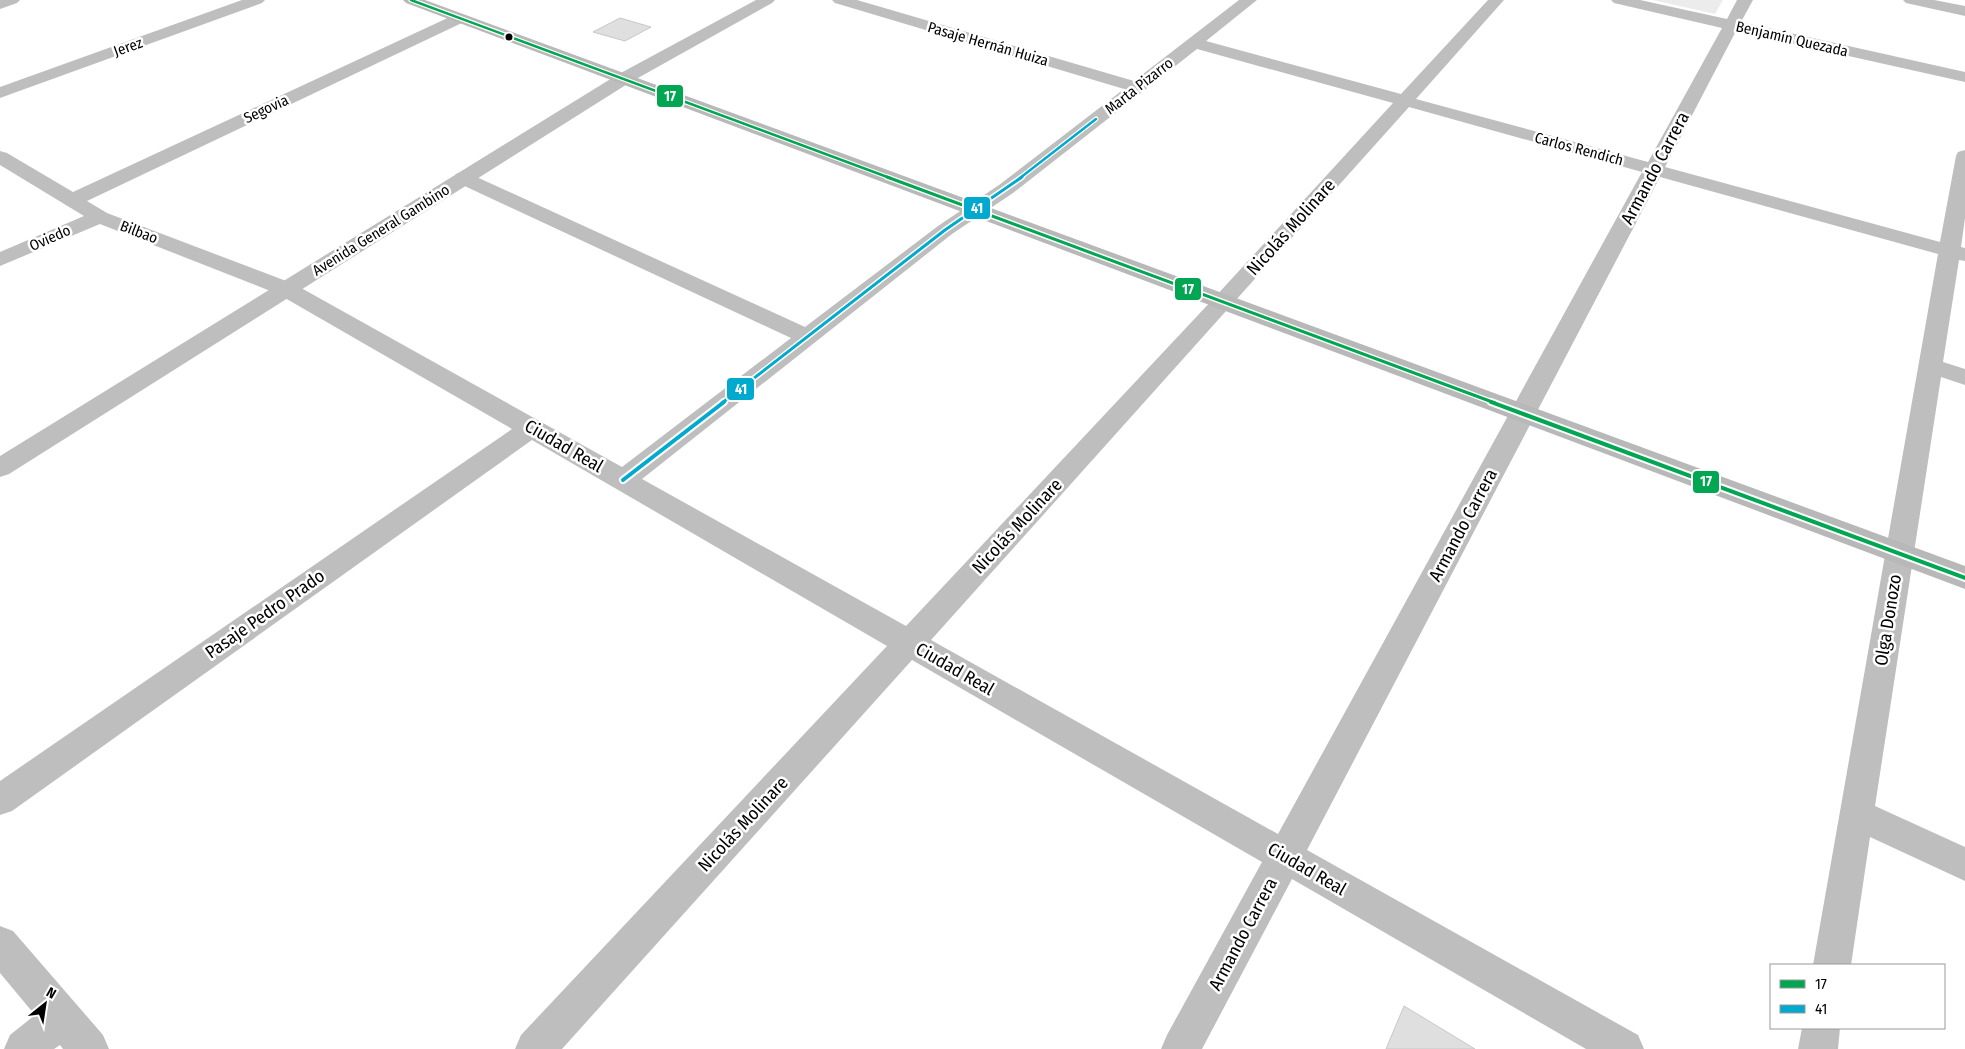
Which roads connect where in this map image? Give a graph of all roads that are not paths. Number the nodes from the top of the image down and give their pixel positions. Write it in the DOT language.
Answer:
graph roads {
  1 [pos="12,0"];
  2 [pos="257,0"];
  3 [pos="411,0"];
  4 [pos="767,0"];
  5 [pos="840,0"];
  6 [pos="1496,0"];
  7 [pos="1619,0"];
  8 [pos="1745,0"];
  9 [pos="1911,0"];
  10 [pos="1240,1"];
  11 [pos="0,4"];
  12 [pos="1965,11"];
  13 [pos="460,18"];
  14 [pos="1732,25"];
  15 [pos="1194,43"];
  16 [pos="1965,77"];
  17 [pos="623,79"];
  18 [pos="1137,87"];
  19 [pos="0,93"];
  20 [pos="1405,101"];
  21 [pos="0,157"];
  22 [pos="1965,157"];
  23 [pos="1654,170"];
  24 [pos="464,178"];
  25 [pos="72,200"];
  26 [pos="975,210"];
  27 [pos="100,217"];
  28 [pos="1957,253"];
  29 [pos="0,260"];
  30 [pos="286,289"];
  31 [pos="1223,302"];
  32 [pos="807,337"];
  33 [pos="1931,366"];
  34 [pos="1965,377"];
  35 [pos="1523,414"];
  36 [pos="530,428"];
  37 [pos="0,468"];
  38 [pos="623,480"];
  39 [pos="1899,553"];
  40 [pos="1965,578"];
  41 [pos="909,644"];
  42 [pos="0,800"];
  43 [pos="1857,814"];
  44 [pos="1285,856"];
  45 [pos="1965,864"];
  46 [pos="0,944"];
  47 [pos="1832,964"];
  48 [pos="62,1017"];
  49 [pos="1822,1029"];
  50 [pos="24,1049"];
  51 [pos="89,1049"];
  52 [pos="535,1049"];
  53 [pos="1181,1049"];
  54 [pos="1624,1049"];
  55 [pos="1818,1049"];
  1 -- 11 [label="street"];
  2 -- 19 [label="street, Jerez"];
  3 -- 13 [label="main road"];
  4 -- 17 [label="street, Avenida General Gambino"];
  5 -- 18 [label="street, Pasaje Hernán Huiza"];
  6 -- 20 [label="street, Nicolás Molinare"];
  7 -- 14 [label="street, Benjamín Quezada"];
  8 -- 14 [label="street, Armando Carrera"];
  9 -- 12 [label="street"];
  10 -- 15 [label="street, Marta Pizarro"];
  13 -- 17 [label="main road"];
  13 -- 25 [label="street, Segovia"];
  14 -- 16 [label="street, Benjamín Quezada"];
  14 -- 23 [label="street, Armando Carrera"];
  15 -- 18 [label="street, Marta Pizarro"];
  15 -- 20 [label="street, Carlos Rendich"];
  17 -- 24 [label="street, Avenida General Gambino"];
  17 -- 26 [label="main road"];
  18 -- 26 [label="street, Marta Pizarro"];
  20 -- 23 [label="street, Carlos Rendich"];
  20 -- 31 [label="street, Nicolás Molinare"];
  21 -- 25 [label="street, Bilbao"];
  22 -- 28 [label="street, Olga Donozo"];
  23 -- 28 [label="street, Carlos Rendich"];
  23 -- 35 [label="street, Armando Carrera"];
  24 -- 30 [label="street, Avenida General Gambino"];
  24 -- 32 [label="street"];
  25 -- 27 [label="street, Bilbao"];
  26 -- 31 [label="main road"];
  26 -- 32 [label="street, Marta Pizarro"];
  27 -- 29 [label="street, Oviedo"];
  27 -- 30 [label="street, Bilbao"];
  28 -- 33 [label="street, Olga Donozo"];
  30 -- 36 [label="street, Ciudad Real"];
  30 -- 37 [label="street, Avenida General Gambino"];
  31 -- 35 [label="main road"];
  31 -- 41 [label="street, Nicolás Molinare"];
  32 -- 38 [label="street, Marta Pizarro"];
  33 -- 34 [label="street"];
  33 -- 39 [label="street, Olga Donozo"];
  35 -- 39 [label="main road"];
  35 -- 44 [label="street, Armando Carrera"];
  36 -- 38 [label="street, Ciudad Real"];
  36 -- 42 [label="street, Pasaje Pedro Prado"];
  38 -- 41 [label="street, Ciudad Real"];
  39 -- 40 [label="main road"];
  39 -- 43 [label="street, Olga Donozo"];
  41 -- 44 [label="street, Ciudad Real"];
  41 -- 52 [label="street, Nicolás Molinare"];
  43 -- 45 [label="street"];
  43 -- 47 [label="street, Olga Donozo"];
  44 -- 53 [label="street, Armando Carrera"];
  44 -- 54 [label="street, Ciudad Real"];
  46 -- 48 [label="street"];
  48 -- 50 [label="street"];
  48 -- 51 [label="street"];
  49 -- 55 [label="street"];
}
